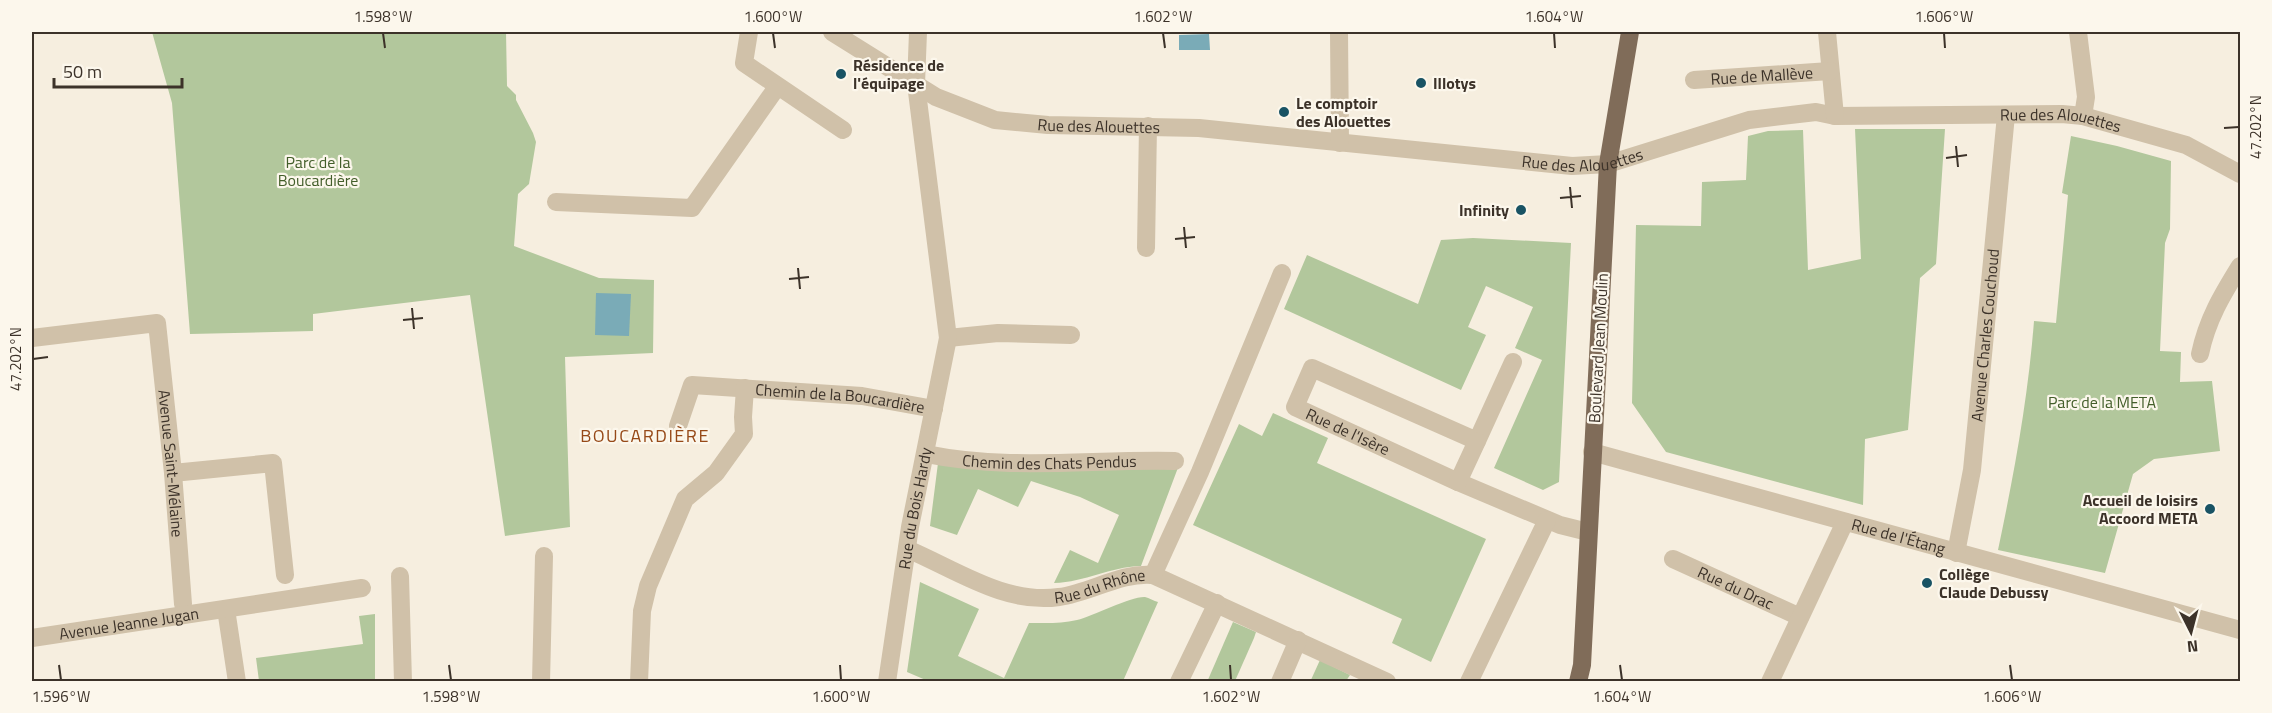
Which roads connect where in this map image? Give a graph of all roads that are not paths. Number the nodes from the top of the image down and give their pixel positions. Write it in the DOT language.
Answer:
graph roads {
  1 [pos="749,32"];
  2 [pos="832,32"];
  3 [pos="918,32"];
  4 [pos="1340,32"];
  5 [pos="1630,32"];
  6 [pos="1827,32"];
  7 [pos="2078,32"];
  8 [pos="1830,71"];
  9 [pos="1694,80"];
  10 [pos="916,84"];
  11 [pos="777,87"];
  12 [pos="2006,115"];
  13 [pos="1835,116"];
  14 [pos="2083,116"];
  15 [pos="1148,126"];
  16 [pos="843,130"];
  17 [pos="1340,143"];
  18 [pos="1608,164"];
  19 [pos="2241,174"];
  20 [pos="556,202"];
  21 [pos="1146,248"];
  22 [pos="2241,266"];
  23 [pos="1282,273"];
  24 [pos="1071,335"];
  25 [pos="32,338"];
  26 [pos="948,338"];
  27 [pos="2200,354"];
  28 [pos="1513,362"];
  29 [pos="745,388"];
  30 [pos="934,409"];
  31 [pos="678,426"];
  32 [pos="1477,441"];
  33 [pos="1592,452"];
  34 [pos="926,454"];
  35 [pos="1175,461"];
  36 [pos="173,473"];
  37 [pos="1458,482"];
  38 [pos="1547,520"];
  39 [pos="1845,522"];
  40 [pos="1588,532"];
  41 [pos="907,549"];
  42 [pos="1956,554"];
  43 [pos="544,556"];
  44 [pos="1673,559"];
  45 [pos="285,575"];
  46 [pos="1153,575"];
  47 [pos="400,576"];
  48 [pos="362,588"];
  49 [pos="1217,603"];
  50 [pos="183,604"];
  51 [pos="226,609"];
  52 [pos="1800,617"];
  53 [pos="2241,630"];
  54 [pos="32,638"];
  55 [pos="1299,640"];
  56 [pos="1580,673"];
  57 [pos="237,681"];
  58 [pos="403,681"];
  59 [pos="541,681"];
  60 [pos="639,681"];
  61 [pos="887,681"];
  62 [pos="1179,681"];
  63 [pos="1280,681"];
  64 [pos="1387,681"];
  65 [pos="1469,681"];
  66 [pos="1770,681"];
  1 -- 11 [label="street"];
  2 -- 10 [label="street, Rue des Alouettes"];
  3 -- 10 [label="street, Rue du Bois Hardy"];
  4 -- 17 [label="street"];
  5 -- 18 [label="main road, Boulevard Jean Moulin"];
  6 -- 8 [label="street, Rue de Mallève"];
  7 -- 14 [label="street"];
  8 -- 9 [label="street, Rue de Mallève"];
  8 -- 13 [label="street, Rue de Mallève"];
  10 -- 15 [label="street, Rue des Alouettes"];
  10 -- 26 [label="street, Rue du Bois Hardy"];
  11 -- 16 [label="street"];
  11 -- 20 [label="street"];
  12 -- 13 [label="street, Rue des Alouettes"];
  12 -- 14 [label="street, Rue des Alouettes"];
  12 -- 42 [label="street, Avenue Charles Couchoud"];
  13 -- 18 [label="street, Rue des Alouettes"];
  14 -- 19 [label="street, Rue des Alouettes"];
  15 -- 17 [label="street, Rue des Alouettes"];
  15 -- 21 [label="street"];
  17 -- 18 [label="street, Rue des Alouettes"];
  18 -- 33 [label="main road, Boulevard Jean Moulin"];
  22 -- 27 [label="street"];
  23 -- 46 [label="street"];
  24 -- 26 [label="street"];
  25 -- 36 [label="street, Avenue Saint-Mélaine"];
  26 -- 30 [label="street, Rue du Bois Hardy"];
  28 -- 32 [label="street"];
  29 -- 30 [label="street, Chemin de la Boucardière"];
  29 -- 31 [label="street, Chemin de la Boucardière"];
  29 -- 60 [label="street, Chemin de la Boucardière"];
  30 -- 34 [label="street, Rue du Bois Hardy"];
  32 -- 37 [label="street"];
  32 -- 37 [label="street, Rue de l'Isère"];
  33 -- 39 [label="street, Rue de l'Étang"];
  33 -- 40 [label="main road, Boulevard Jean Moulin"];
  34 -- 35 [label="street, Chemin des Chats Pendus"];
  34 -- 41 [label="street, Rue du Bois Hardy"];
  36 -- 45 [label="street"];
  36 -- 50 [label="street, Avenue Saint-Mélaine"];
  37 -- 38 [label="street, Rue de l'Isère"];
  38 -- 40 [label="street, Rue de l'Isère"];
  38 -- 65 [label="street"];
  39 -- 42 [label="street, Rue de l'Étang"];
  39 -- 52 [label="street"];
  40 -- 56 [label="main road, Boulevard Jean Moulin"];
  41 -- 46 [label="street, Rue du Rhône"];
  41 -- 61 [label="street, Rue du Bois Hardy"];
  42 -- 53 [label="street, Rue de l'Étang"];
  43 -- 59 [label="street"];
  44 -- 52 [label="street, Rue du Drac"];
  46 -- 49 [label="street, Rue du Rhône"];
  47 -- 58 [label="street"];
  48 -- 51 [label="street, Avenue Jeanne Jugan"];
  49 -- 55 [label="street, Rue du Rhône"];
  49 -- 62 [label="street"];
  51 -- 54 [label="street, Avenue Jeanne Jugan"];
  51 -- 57 [label="street"];
  52 -- 66 [label="street"];
  55 -- 63 [label="street"];
  55 -- 64 [label="street, Rue du Rhône"];
}
